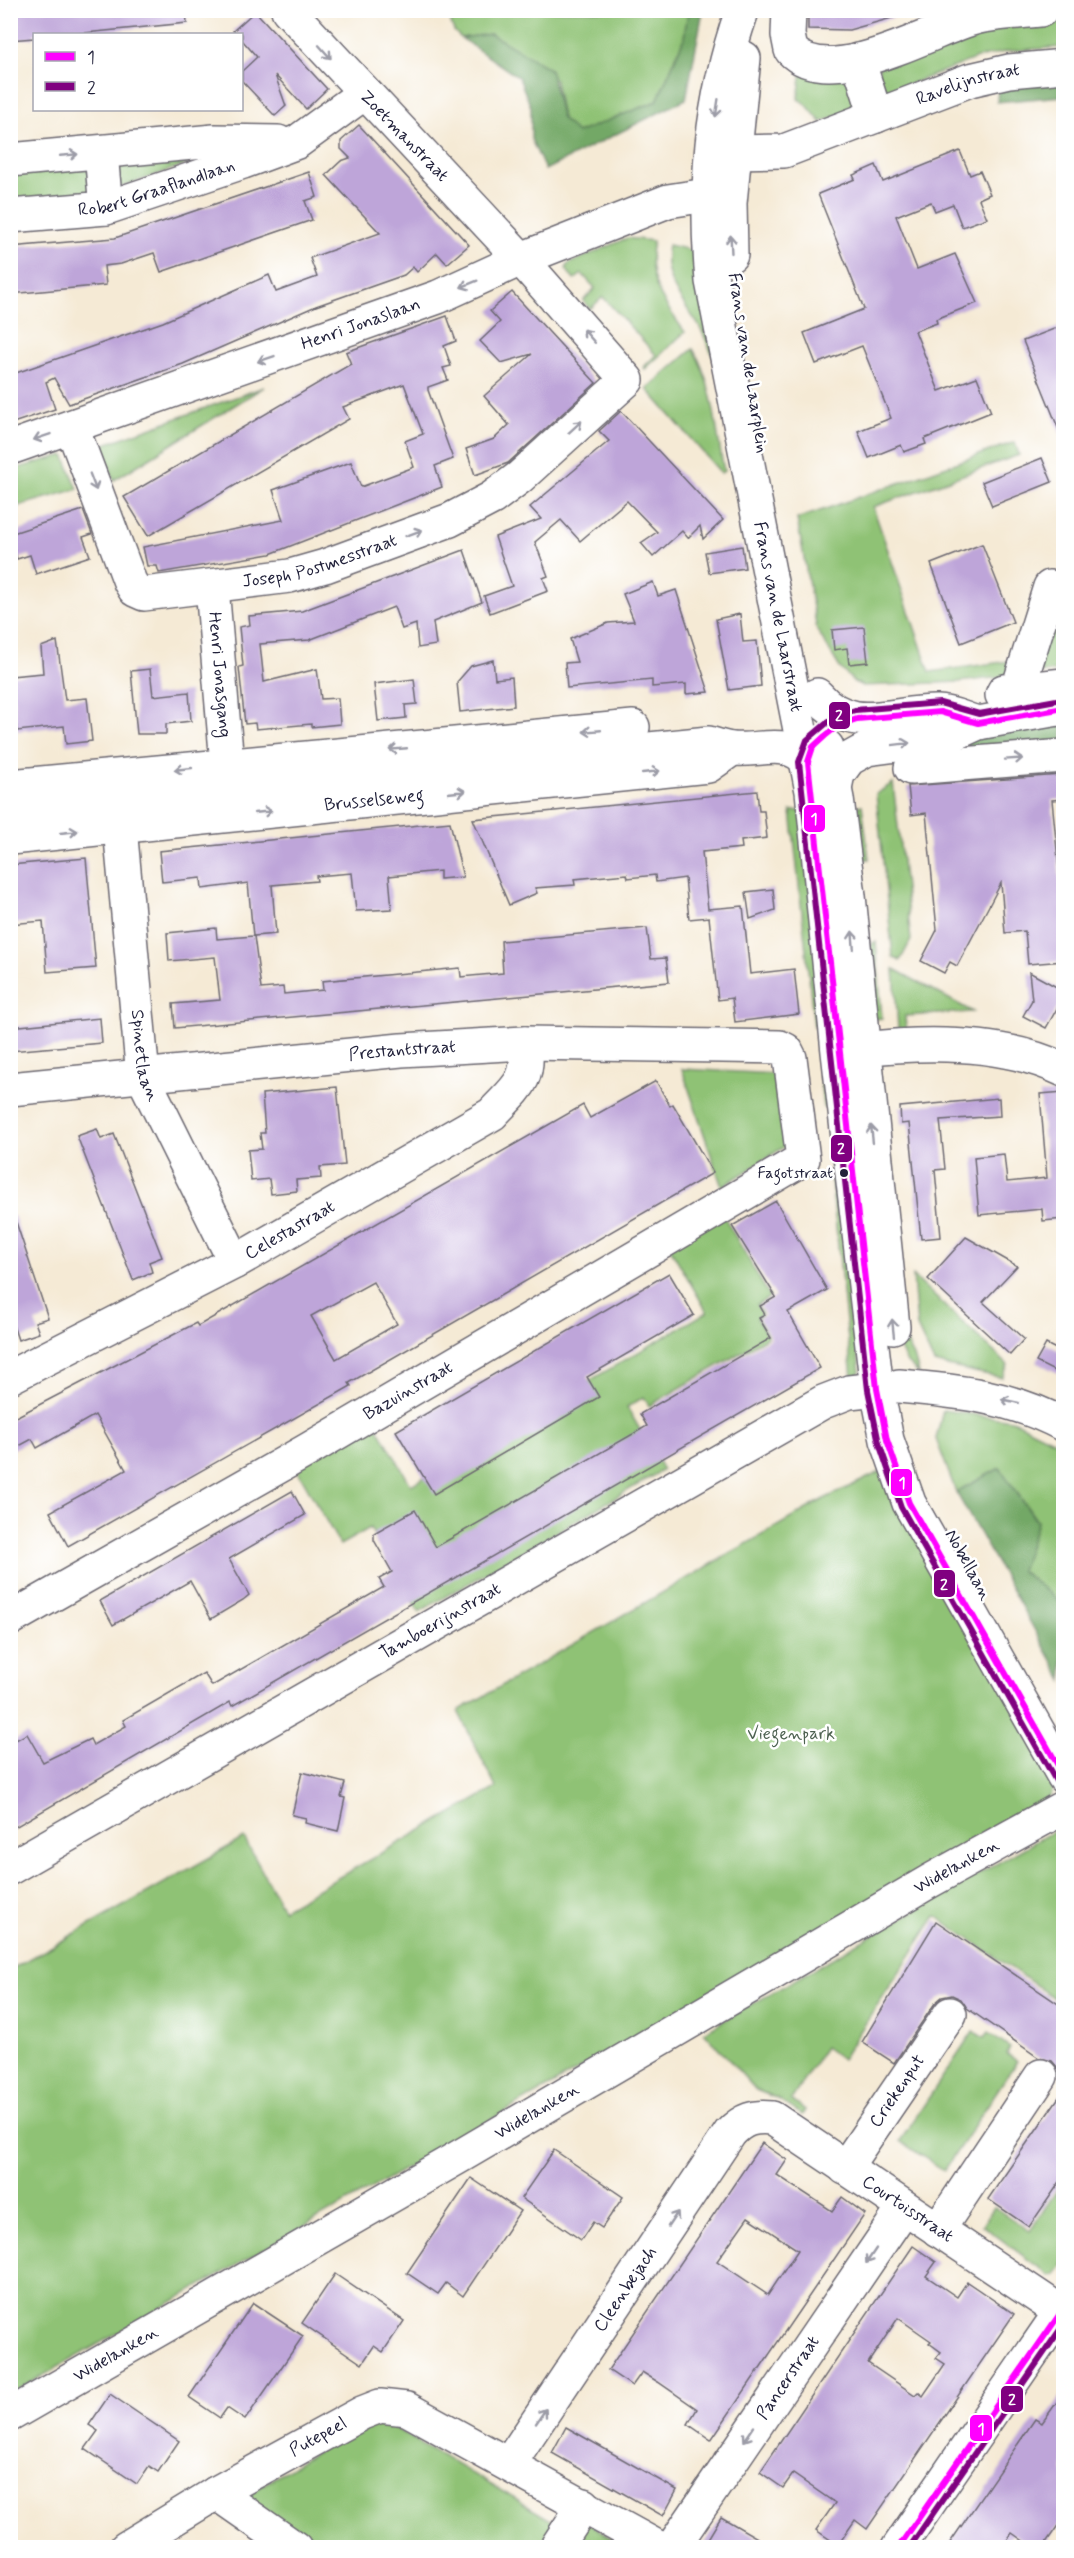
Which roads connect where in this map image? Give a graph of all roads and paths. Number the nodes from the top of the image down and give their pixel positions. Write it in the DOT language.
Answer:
graph roads {
  1 [pos="288,10"];
  2 [pos="789,10"];
  3 [pos="1041,10"];
  4 [pos="742,11"];
  5 [pos="858,60"];
  6 [pos="1064,66"];
  7 [pos="363,94"];
  8 [pos="876,116"];
  9 [pos="297,142"];
  10 [pos="736,152"];
  11 [pos="100,153"];
  12 [pos="10,160"];
  13 [pos="707,195"];
  14 [pos="106,208"];
  15 [pos="10,216"];
  16 [pos="521,260"];
  17 [pos="72,427"];
  18 [pos="10,448"];
  19 [pos="757,469"];
  20 [pos="212,587"];
  21 [pos="1050,587"];
  22 [pos="1064,685"];
  23 [pos="1018,689"];
  24 [pos="806,695"];
  25 [pos="1064,708"];
  26 [pos="982,723"];
  27 [pos="942,725"];
  28 [pos="713,745"];
  29 [pos="816,749"];
  30 [pos="1064,756"];
  31 [pos="965,762"];
  32 [pos="227,764"];
  33 [pos="911,768"];
  34 [pos="10,786"];
  35 [pos="835,788"];
  36 [pos="10,813"];
  37 [pos="120,827"];
  38 [pos="10,838"];
  39 [pos="525,1043"];
  40 [pos="863,1048"];
  41 [pos="1062,1066"];
  42 [pos="143,1077"];
  43 [pos="10,1089"];
  44 [pos="803,1159"];
  45 [pos="235,1262"];
  46 [pos="10,1377"];
  47 [pos="888,1388"];
  48 [pos="1064,1425"];
  49 [pos="10,1619"];
  50 [pos="1064,1733"];
  51 [pos="1064,1777"];
  52 [pos="1064,1808"];
  53 [pos="10,1868"];
  54 [pos="950,2014"];
  55 [pos="1041,2076"];
  56 [pos="747,2119"];
  57 [pos="846,2168"];
  58 [pos="904,2208"];
  59 [pos="938,2230"];
  60 [pos="1062,2311"];
  61 [pos="10,2415"];
  62 [pos="508,2464"];
  63 [pos="216,2493"];
  64 [pos="584,2505"];
  65 [pos="126,2547"];
  66 [pos="295,2547"];
  67 [pos="556,2547"];
  68 [pos="659,2547"];
  69 [pos="672,2547"];
  70 [pos="898,2547"];
  1 -- 7 [label="street, Zoetmanstraat, one-way"];
  2 -- 5 [label="street"];
  3 -- 5 [label="street"];
  4 -- 10 [label="street, Frans van de Laarplein"];
  4 -- 13 [label="street, Frans van de Laarplein, one-way"];
  5 -- 8 [label="street"];
  6 -- 8 [label="street, Ravelijnstraat"];
  7 -- 9 [label="street, Robert Graaflandlaan"];
  7 -- 16 [label="street, Zoetmanstraat"];
  8 -- 10 [label="street, Ravelijnstraat"];
  9 -- 11 [label="street, Robert Graaflandlaan"];
  9 -- 14 [label="street, Robert Graaflandlaan"];
  19 -- 10 [label="street, Frans van de Laarplein, one-way"];
  12 -- 11 [label="street, Robert Graaflandlaan, one-way"];
  11 -- 14 [label="street"];
  13 -- 16 [label="street, Henri Jonaslaan"];
  13 -- 19 [label="street, Frans van de Laarplein"];
  14 -- 15 [label="street, Robert Graaflandlaan"];
  16 -- 17 [label="street, Henri Jonaslaan, one-way"];
  20 -- 16 [label="street, Joseph Postmesstraat, one-way"];
  17 -- 18 [label="street, Henri Jonaslaan, one-way"];
  17 -- 20 [label="street, Joseph Postmesstraat, one-way"];
  19 -- 24 [label="street, Frans van de Laarstraat"];
  20 -- 32 [label="street, Henri Jonasgang"];
  21 -- 23 [label="street"];
  22 -- 23 [label="street"];
  23 -- 26 [label="street"];
  24 -- 27 [label="street"];
  24 -- 28 [label="street, Brusselseweg"];
  24 -- 29 [label="street, Frans van de Laarstraat"];
  25 -- 26 [label="street"];
  26 -- 27 [label="street"];
  27 -- 31 [label="street"];
  35 -- 27 [label="street, one-way"];
  28 -- 29 [label="street, Brusselseweg"];
  28 -- 32 [label="street, one-way"];
  28 -- 36 [label="street, Brusselseweg"];
  37 -- 28 [label="street, Brusselseweg, one-way"];
  29 -- 35 [label="street"];
  29 -- 47 [label="street"];
  31 -- 30 [label="street, one-way"];
  31 -- 33 [label="street"];
  32 -- 34 [label="street, one-way"];
  40 -- 35 [label="street, one-way"];
  38 -- 37 [label="street, Brusselseweg, one-way"];
  37 -- 42 [label="street, Spinetlaan"];
  39 -- 42 [label="street, Prestantstraat"];
  39 -- 44 [label="street, Prestantstraat"];
  39 -- 45 [label="street, Celestastraat"];
  40 -- 41 [label="street"];
  47 -- 40 [label="street, one-way"];
  42 -- 43 [label="street, Prestantstraat"];
  42 -- 45 [label="street, Spinetlaan"];
  44 -- 49 [label="street, Bazuinstraat"];
  45 -- 46 [label="street, Celestastraat"];
  48 -- 47 [label="street, Tamboerijnstraat, one-way"];
  47 -- 50 [label="street, Nobellaan"];
  47 -- 51 [label="street, Nobellaan"];
  47 -- 53 [label="street, Tamboerijnstraat"];
  52 -- 61 [label="street, Widelanken"];
  54 -- 57 [label="street, Criekenput"];
  55 -- 59 [label="street"];
  56 -- 57 [label="street, Courtoisstraat"];
  62 -- 56 [label="street, Cleenbejach, one-way"];
  57 -- 58 [label="street, Courtoisstraat"];
  58 -- 59 [label="street, Courtoisstraat"];
  58 -- 69 [label="street, Pancerstraat, one-way"];
  59 -- 60 [label="street, Courtoisstraat"];
  60 -- 70 [label="street"];
  62 -- 63 [label="street, Putepeel"];
  62 -- 64 [label="street, Putepeel"];
  63 -- 65 [label="street, Putepeel"];
  63 -- 66 [label="street"];
  64 -- 67 [label="street"];
  64 -- 68 [label="street, Putepeel"];
}
